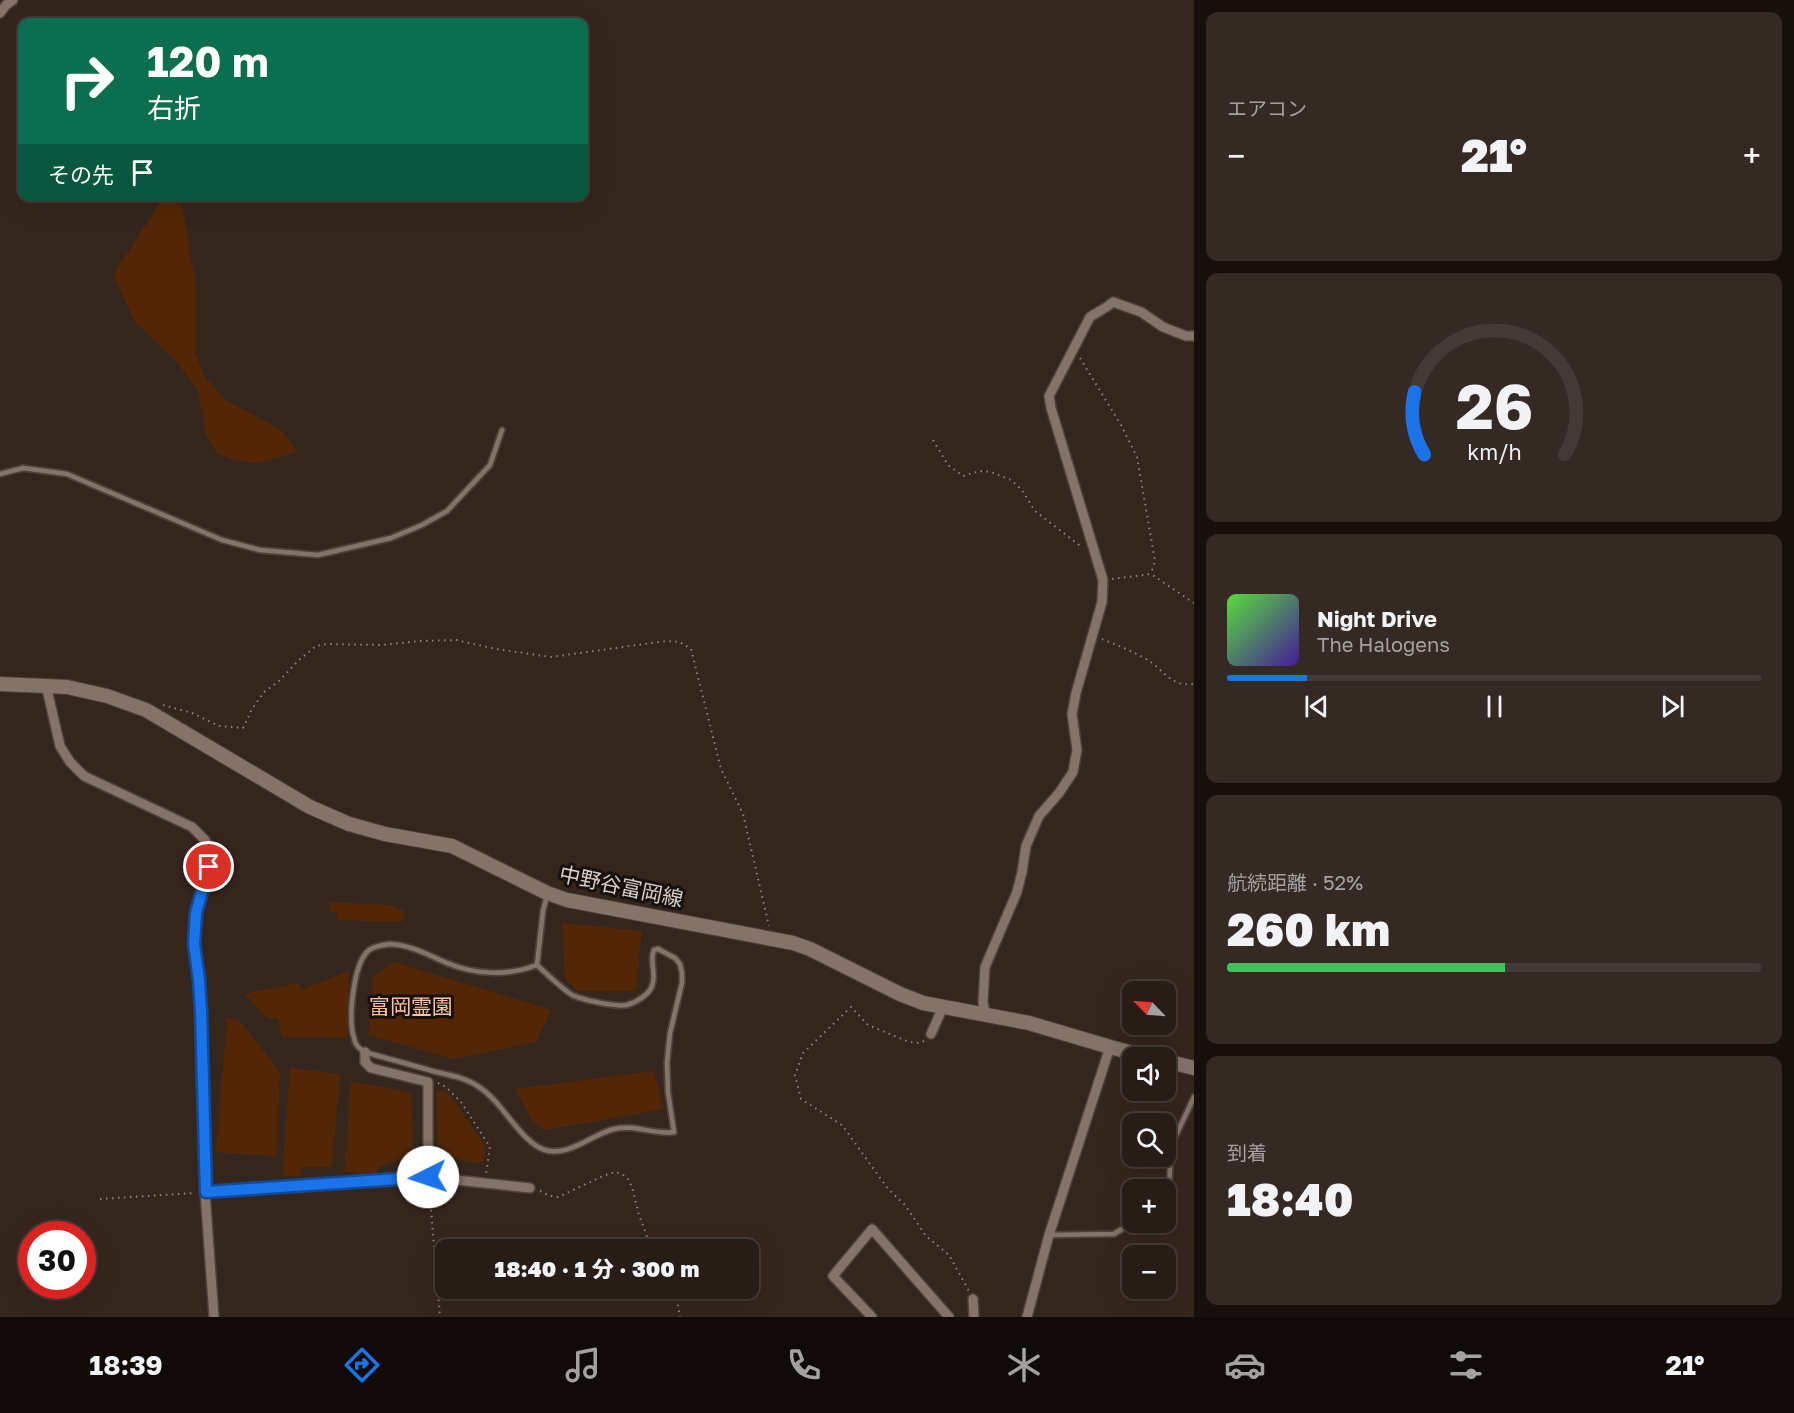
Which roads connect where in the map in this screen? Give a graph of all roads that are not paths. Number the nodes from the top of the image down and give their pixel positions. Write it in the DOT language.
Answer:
graph roads {
  1 [pos="13,0"];
  2 [pos="0,13"];
  3 [pos="1194,336"];
  4 [pos="502,430"];
  5 [pos="0,474"];
  6 [pos="0,684"];
  7 [pos="46,685"];
  8 [pos="547,893"];
  9 [pos="537,965"];
  10 [pos="943,1007"];
  11 [pos="985,1014"];
  12 [pos="931,1034"];
  13 [pos="1110,1047"];
  14 [pos="1122,1050"];
  15 [pos="365,1052"];
  16 [pos="1176,1064"];
  17 [pos="1194,1068"];
  18 [pos="1194,1097"];
  19 [pos="428,1177"];
  20 [pos="1169,1179"];
  21 [pos="530,1188"];
  22 [pos="206,1192"];
  23 [pos="1122,1229"];
  24 [pos="1048,1235"];
  25 [pos="973,1299"];
  26 [pos="214,1317"];
  27 [pos="872,1317"];
  28 [pos="949,1317"];
  29 [pos="974,1317"];
  30 [pos="1027,1317"];
  1 -- 2 [label="street"];
  3 -- 11 [label="street"];
  4 -- 5 [label="lane"];
  6 -- 7 [label="main road, 中野谷富岡線"];
  7 -- 8 [label="main road, 中野谷富岡線"];
  7 -- 22 [label="street"];
  8 -- 9 [label="lane"];
  8 -- 10 [label="main road, 中野谷富岡線"];
  9 -- 15 [label="lane"];
  9 -- 15 [label="lane"];
  10 -- 11 [label="main road, 中野谷富岡線"];
  10 -- 12 [label="street"];
  11 -- 13 [label="main road, 中野谷富岡線"];
  13 -- 14 [label="main road, 中野谷富岡線"];
  13 -- 24 [label="street"];
  15 -- 19 [label="street"];
  16 -- 17 [label="main road"];
  18 -- 20 [label="lane"];
  19 -- 21 [label="street"];
  19 -- 22 [label="street"];
  22 -- 26 [label="street"];
  23 -- 24 [label="lane"];
  24 -- 30 [label="street"];
  25 -- 29 [label="street"];
  27 -- 28 [label="street"];
}
